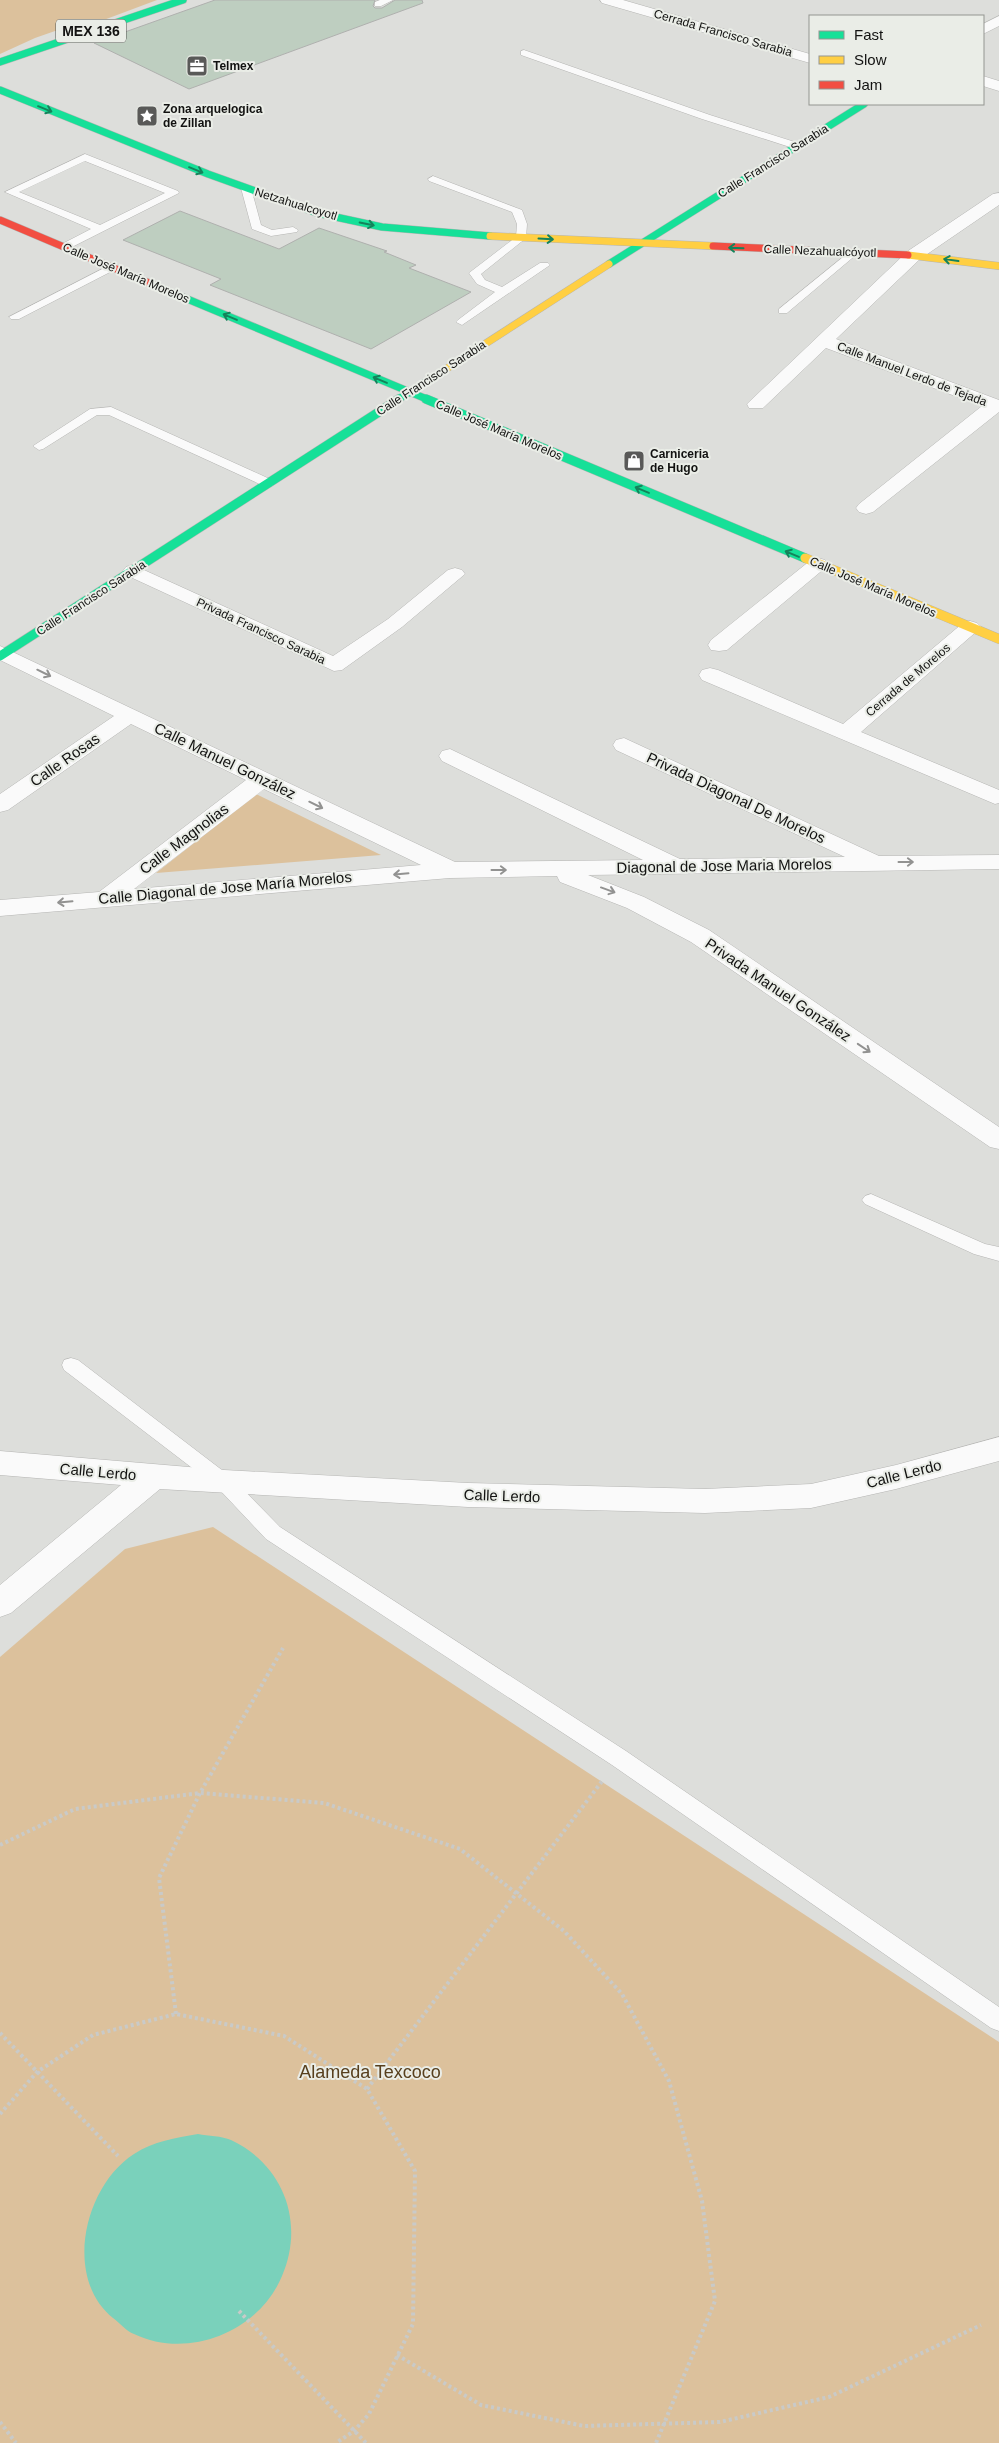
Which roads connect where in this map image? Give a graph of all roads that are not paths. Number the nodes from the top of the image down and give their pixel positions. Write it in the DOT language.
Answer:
graph roads {
  1 [pos="182,0"];
  2 [pos="388,0"];
  3 [pos="608,0"];
  4 [pos="378,4"];
  5 [pos="999,20"];
  6 [pos="984,29"];
  7 [pos="524,53"];
  8 [pos="809,58"];
  9 [pos="0,62"];
  10 [pos="984,81"];
  11 [pos="999,86"];
  12 [pos="0,90"];
  13 [pos="862,105"];
  14 [pos="797,146"];
  15 [pos="433,179"];
  16 [pos="246,188"];
  17 [pos="999,198"];
  18 [pos="0,220"];
  19 [pos="100,229"];
  20 [pos="293,230"];
  21 [pos="521,238"];
  22 [pos="640,244"];
  23 [pos="64,247"];
  24 [pos="852,252"];
  25 [pos="914,255"];
  26 [pos="544,265"];
  27 [pos="999,266"];
  28 [pos="112,267"];
  29 [pos="503,291"];
  30 [pos="782,311"];
  31 [pos="15,317"];
  32 [pos="462,322"];
  33 [pos="824,341"];
  34 [pos="409,392"];
  35 [pos="756,404"];
  36 [pos="997,406"];
  37 [pos="39,446"];
  38 [pos="268,483"];
  39 [pos="866,508"];
  40 [pos="818,564"];
  41 [pos="132,571"];
  42 [pos="455,574"];
  43 [pos="970,628"];
  44 [pos="999,639"];
  45 [pos="719,645"];
  46 [pos="1,654"];
  47 [pos="710,675"];
  48 [pos="130,715"];
  49 [pos="846,733"];
  50 [pos="624,746"];
  51 [pos="450,756"];
  52 [pos="262,779"];
  53 [pos="995,797"];
  54 [pos="0,805"];
  55 [pos="875,862"];
  56 [pos="999,862"];
  57 [pos="679,867"];
  58 [pos="450,870"];
  59 [pos="545,870"];
  60 [pos="106,898"];
  61 [pos="0,908"];
  62 [pos="998,1138"];
  63 [pos="871,1200"];
  64 [pos="999,1254"];
  65 [pos="71,1365"];
  66 [pos="999,1449"];
  67 [pos="0,1463"];
  68 [pos="154,1476"];
  69 [pos="224,1482"];
  70 [pos="0,1604"];
  71 [pos="999,2020"];
  1 -- 9 [label="street, MEX 136"];
  2 -- 4 [label="lane"];
  3 -- 8 [label="street, Cerrada Francisco Sarabia"];
  5 -- 6 [label="street"];
  7 -- 14 [label="lane"];
  10 -- 11 [label="street"];
  12 -- 16 [label="street, Netzahualcoyotl, one-way"];
  13 -- 14 [label="street, Calle Francisco Sarabia"];
  14 -- 22 [label="street, Calle Francisco Sarabia"];
  15 -- 21 [label="lane"];
  16 -- 20 [label="lane"];
  16 -- 21 [label="street, Netzahualcoyotl, one-way"];
  17 -- 25 [label="street"];
  18 -- 23 [label="street, Calle José María Morelos"];
  19 -- 19 [label="lane"];
  19 -- 23 [label="lane"];
  21 -- 22 [label="street, Netzahualcoyotl, one-way"];
  21 -- 29 [label="lane"];
  24 -- 22 [label="street, Calle Nezahualcóyotl, one-way"];
  22 -- 34 [label="street, Calle Francisco Sarabia"];
  23 -- 28 [label="street, Calle José María Morelos"];
  24 -- 25 [label="street, Calle Nezahualcóyotl"];
  24 -- 30 [label="lane"];
  27 -- 25 [label="street, Calle Nezahualcóyotl, one-way"];
  25 -- 33 [label="street"];
  26 -- 29 [label="lane"];
  28 -- 31 [label="lane"];
  34 -- 28 [label="street, Calle José María Morelos, one-way"];
  29 -- 32 [label="lane"];
  33 -- 35 [label="street"];
  33 -- 36 [label="street, Calle Manuel Lerdo de Tejada"];
  34 -- 38 [label="street, Calle Francisco Sarabia"];
  40 -- 34 [label="street, Calle José María Morelos, one-way"];
  36 -- 39 [label="street"];
  37 -- 38 [label="lane"];
  38 -- 41 [label="street, Calle Francisco Sarabia"];
  40 -- 43 [label="street, Calle José María Morelos"];
  40 -- 45 [label="street"];
  41 -- 42 [label="street, Privada Francisco Sarabia"];
  41 -- 46 [label="street, Calle Francisco Sarabia"];
  43 -- 44 [label="street, Calle José María Morelos"];
  43 -- 49 [label="street, Cerrada de Morelos"];
  46 -- 48 [label="street, Calle Manuel González, one-way"];
  47 -- 49 [label="street"];
  48 -- 52 [label="street, Calle Manuel González"];
  48 -- 54 [label="street, Calle Rosas"];
  49 -- 53 [label="street"];
  50 -- 55 [label="street, Privada Diagonal De Morelos"];
  51 -- 57 [label="street"];
  52 -- 58 [label="street, Calle Manuel González, one-way"];
  52 -- 60 [label="street, Calle Magnolias"];
  55 -- 56 [label="street, Diagonal de Jose Maria Morelos, one-way"];
  55 -- 57 [label="street, Diagonal de Jose Maria Morelos"];
  57 -- 59 [label="street, Diagonal de Jose Maria Morelos"];
  58 -- 59 [label="street, Diagonal de Jose Maria Morelos, one-way"];
  58 -- 60 [label="street, Calle Diagonal de Jose María Morelos, one-way"];
  59 -- 62 [label="street, Privada Manuel González, one-way"];
  60 -- 61 [label="street, Calle Diagonal de Jose María Morelos, one-way"];
  63 -- 64 [label="lane"];
  65 -- 69 [label="lane"];
  66 -- 69 [label="street, Calle Lerdo"];
  67 -- 68 [label="street, Calle Lerdo"];
  68 -- 69 [label="street, Calle Lerdo"];
  68 -- 70 [label="street"];
  69 -- 71 [label="lane"];
}
